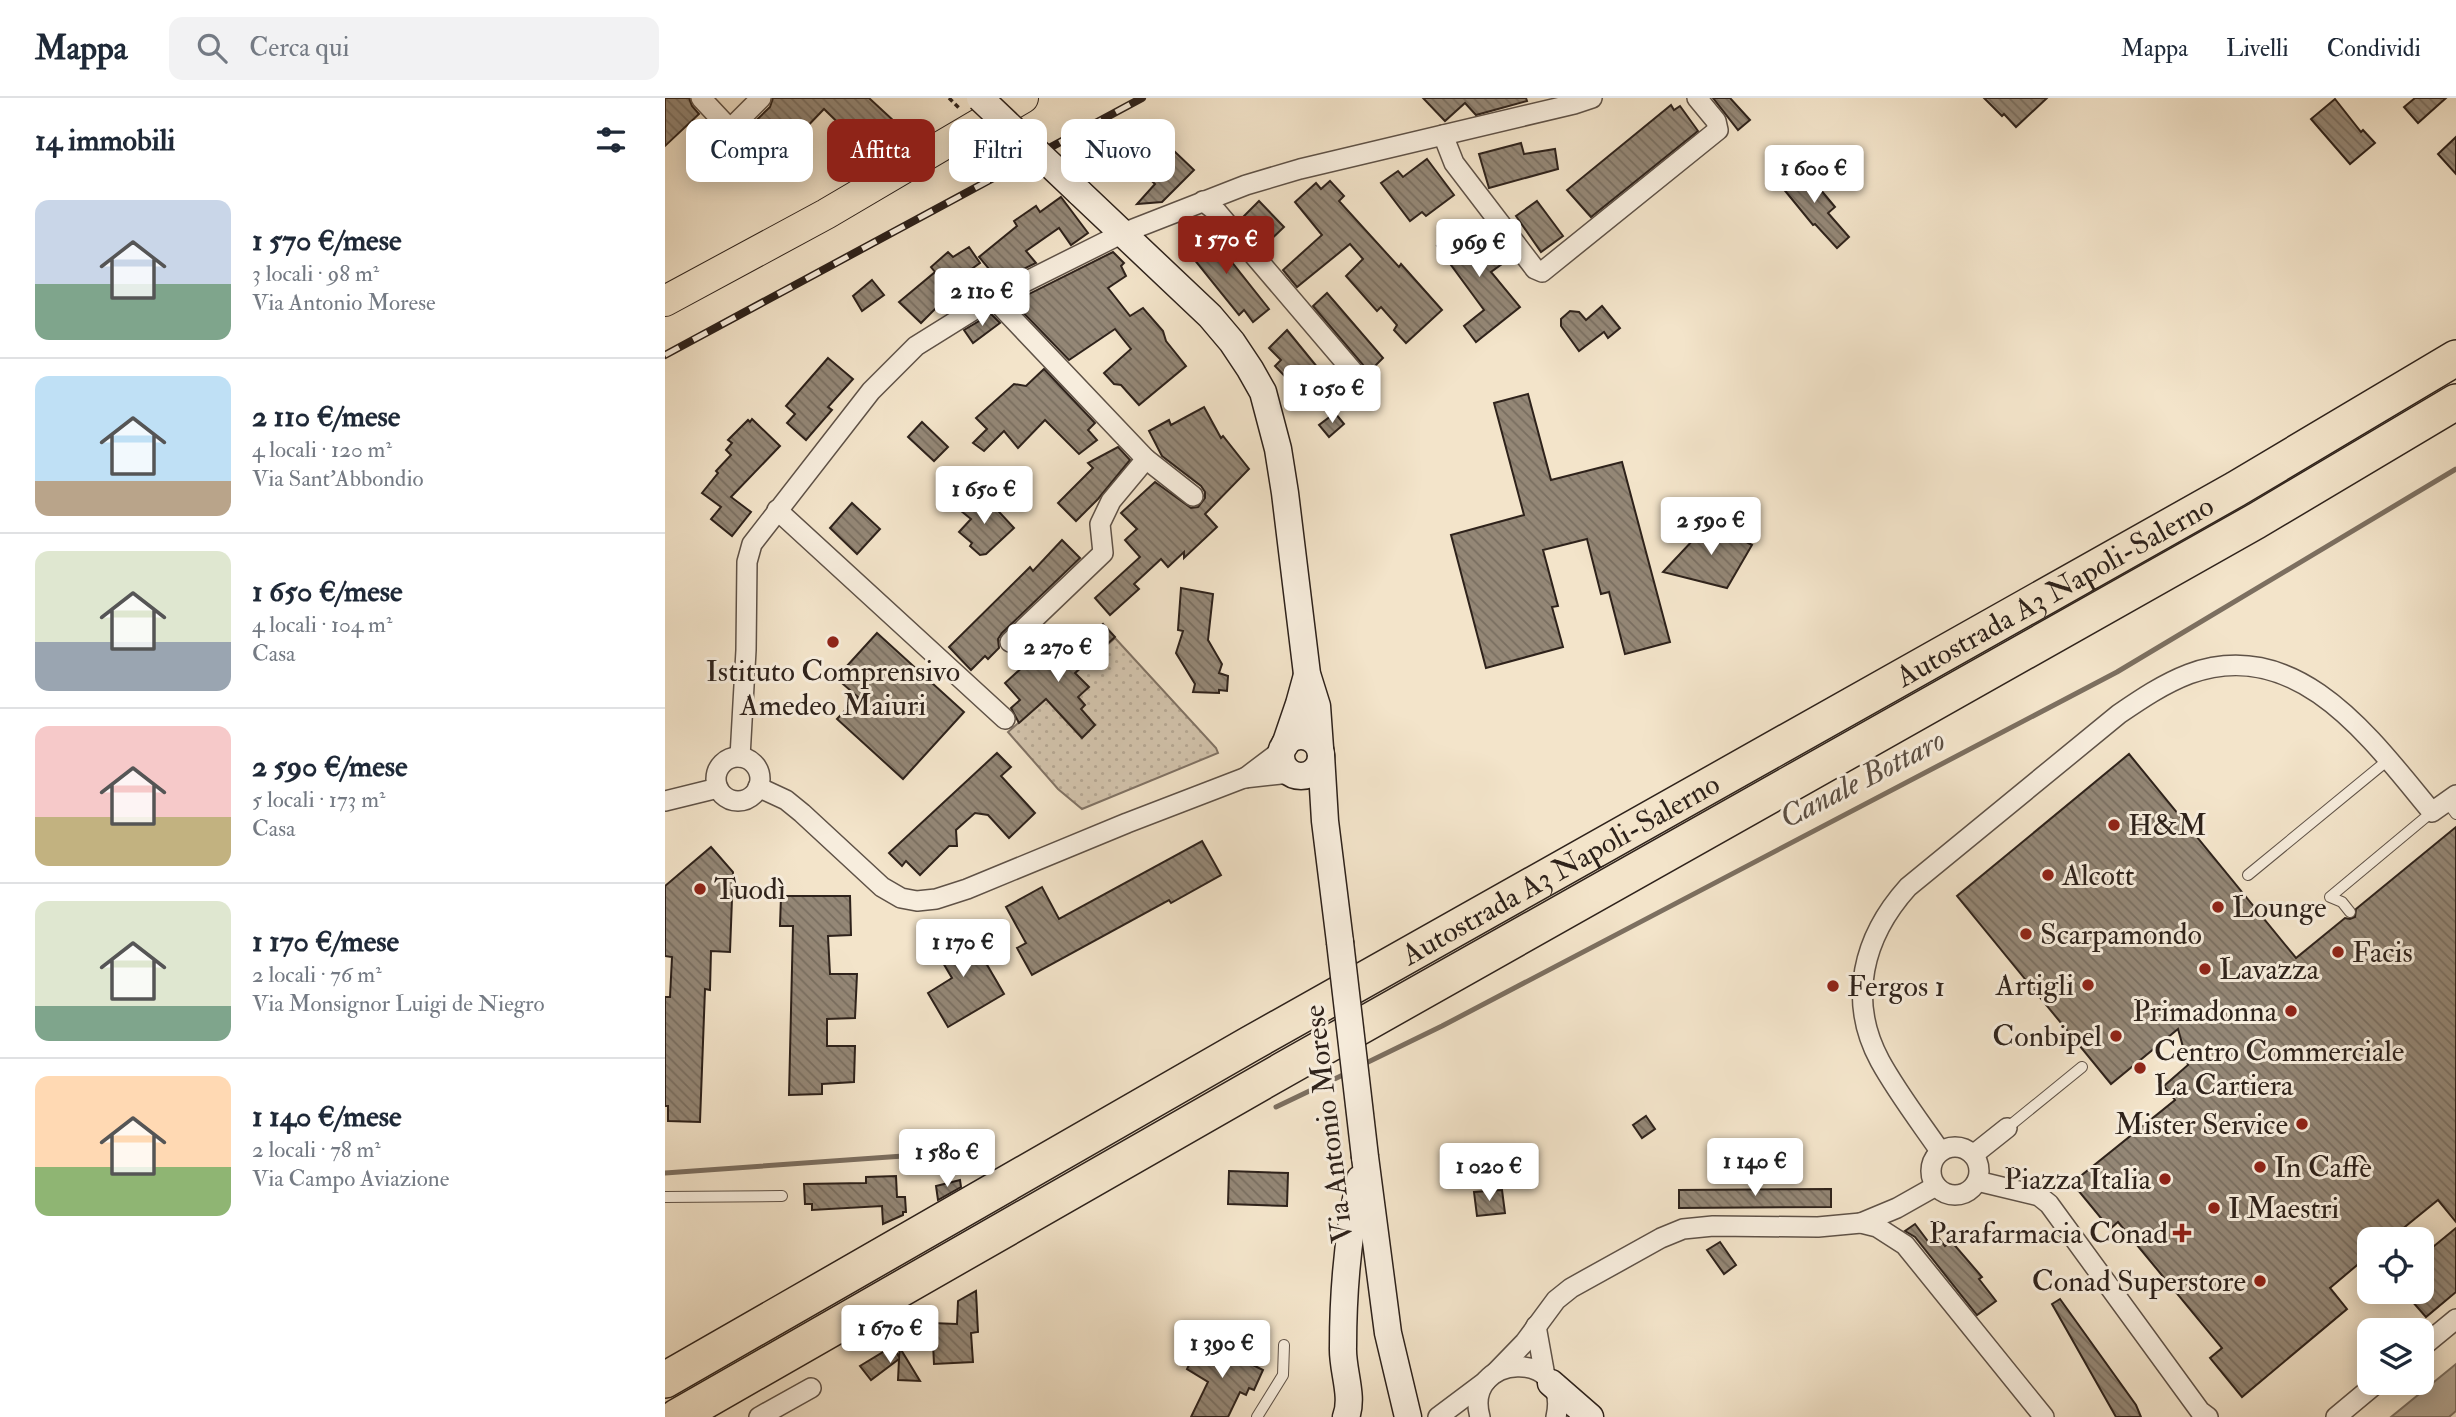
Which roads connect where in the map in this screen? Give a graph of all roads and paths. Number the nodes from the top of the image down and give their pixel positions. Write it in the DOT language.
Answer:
graph roads {
  1 [pos="701,98"];
  2 [pos="761,98"];
  3 [pos="980,98"];
  4 [pos="1023,98"];
  5 [pos="1592,98"];
  6 [pos="1697,98"];
  7 [pos="1443,135"];
  8 [pos="1203,201"];
  9 [pos="1123,233"];
  10 [pos="993,298"];
  11 [pos="665,302"];
  12 [pos="2456,358"];
  13 [pos="1368,389"];
  14 [pos="2456,402"];
  15 [pos="1146,459"];
  16 [pos="1193,496"];
  17 [pos="777,510"];
  18 [pos="1010,642"];
  19 [pos="1307,674"];
  20 [pos="1005,719"];
  21 [pos="1321,752"];
  22 [pos="740,757"];
  23 [pos="1288,760"];
  24 [pos="2388,760"];
  25 [pos="758,787"];
  26 [pos="718,788"];
  27 [pos="665,801"];
  28 [pos="2448,806"];
  29 [pos="1325,821"];
  30 [pos="2248,875"];
  31 [pos="2350,912"];
  32 [pos="2082,1067"];
  33 [pos="2007,1128"];
  34 [pos="1940,1151"];
  35 [pos="1973,1155"];
  36 [pos="1365,1157"];
  37 [pos="1977,1181"];
  38 [pos="1936,1186"];
  39 [pos="782,1196"];
  40 [pos="665,1198"];
  41 [pos="1861,1223"];
  42 [pos="2456,1319"];
  43 [pos="1536,1326"];
  44 [pos="2434,1337"];
  45 [pos="1284,1345"];
  46 [pos="1491,1377"];
  47 [pos="1548,1379"];
  48 [pos="665,1380"];
  49 [pos="811,1388"];
  50 [pos="2362,1395"];
  51 [pos="1407,1413"];
  52 [pos="677,1417"];
  53 [pos="759,1417"];
  54 [pos="1257,1417"];
  55 [pos="1346,1417"];
  56 [pos="1439,1417"];
  57 [pos="1480,1417"];
  58 [pos="1556,1417"];
  59 [pos="1590,1417"];
  60 [pos="2044,1417"];
  61 [pos="2208,1417"];
  62 [pos="2336,1417"];
  1 -- 2 [label="street"];
  3 -- 9 [label="street, Via Antonio Morese, bridge"];
  4 -- 11 [label="main road"];
  5 -- 7 [label="street"];
  6 -- 7 [label="street"];
  7 -- 8 [label="street"];
  8 -- 9 [label="street"];
  8 -- 13 [label="street"];
  9 -- 10 [label="street"];
  9 -- 19 [label="street, Via Antonio Morese"];
  10 -- 15 [label="street"];
  10 -- 17 [label="street"];
  12 -- 48 [label="highway, Autostrada A3 Napoli-Salerno"];
  14 -- 52 [label="highway, Autostrada A3 Napoli-Salerno"];
  15 -- 16 [label="street"];
  15 -- 18 [label="street"];
  17 -- 20 [label="street"];
  17 -- 22 [label="street"];
  19 -- 21 [label="street, Via Antonio Morese"];
  19 -- 23 [label="street, Via Antonio Morese"];
  21 -- 23 [label="street"];
  21 -- 23 [label="street"];
  21 -- 29 [label="street, Via Antonio Morese"];
  22 -- 25 [label="street"];
  22 -- 26 [label="street"];
  23 -- 25 [label="street"];
  23 -- 29 [label="street, Via Antonio Morese"];
  24 -- 28 [label="street"];
  24 -- 30 [label="lane"];
  24 -- 34 [label="street"];
  25 -- 26 [label="street"];
  26 -- 27 [label="street"];
  28 -- 31 [label="lane"];
  29 -- 36 [label="street, Via Antonio Morese, bridge"];
  32 -- 33 [label="lane"];
  33 -- 35 [label="street"];
  34 -- 35 [label="street"];
  34 -- 38 [label="street"];
  35 -- 37 [label="street"];
  36 -- 51 [label="street, Via Antonio Morese"];
  36 -- 55 [label="street"];
  37 -- 38 [label="street"];
  37 -- 61 [label="street"];
  38 -- 41 [label="street"];
  39 -- 40 [label="lane"];
  41 -- 43 [label="street"];
  41 -- 60 [label="street"];
  42 -- 44 [label="street"];
  43 -- 46 [label="street"];
  43 -- 47 [label="street"];
  45 -- 54 [label="lane"];
  46 -- 47 [label="street"];
  46 -- 56 [label="street"];
  46 -- 57 [label="street"];
  47 -- 58 [label="street"];
  47 -- 59 [label="street"];
  49 -- 53 [label="street"];
  50 -- 62 [label="street"];
}
